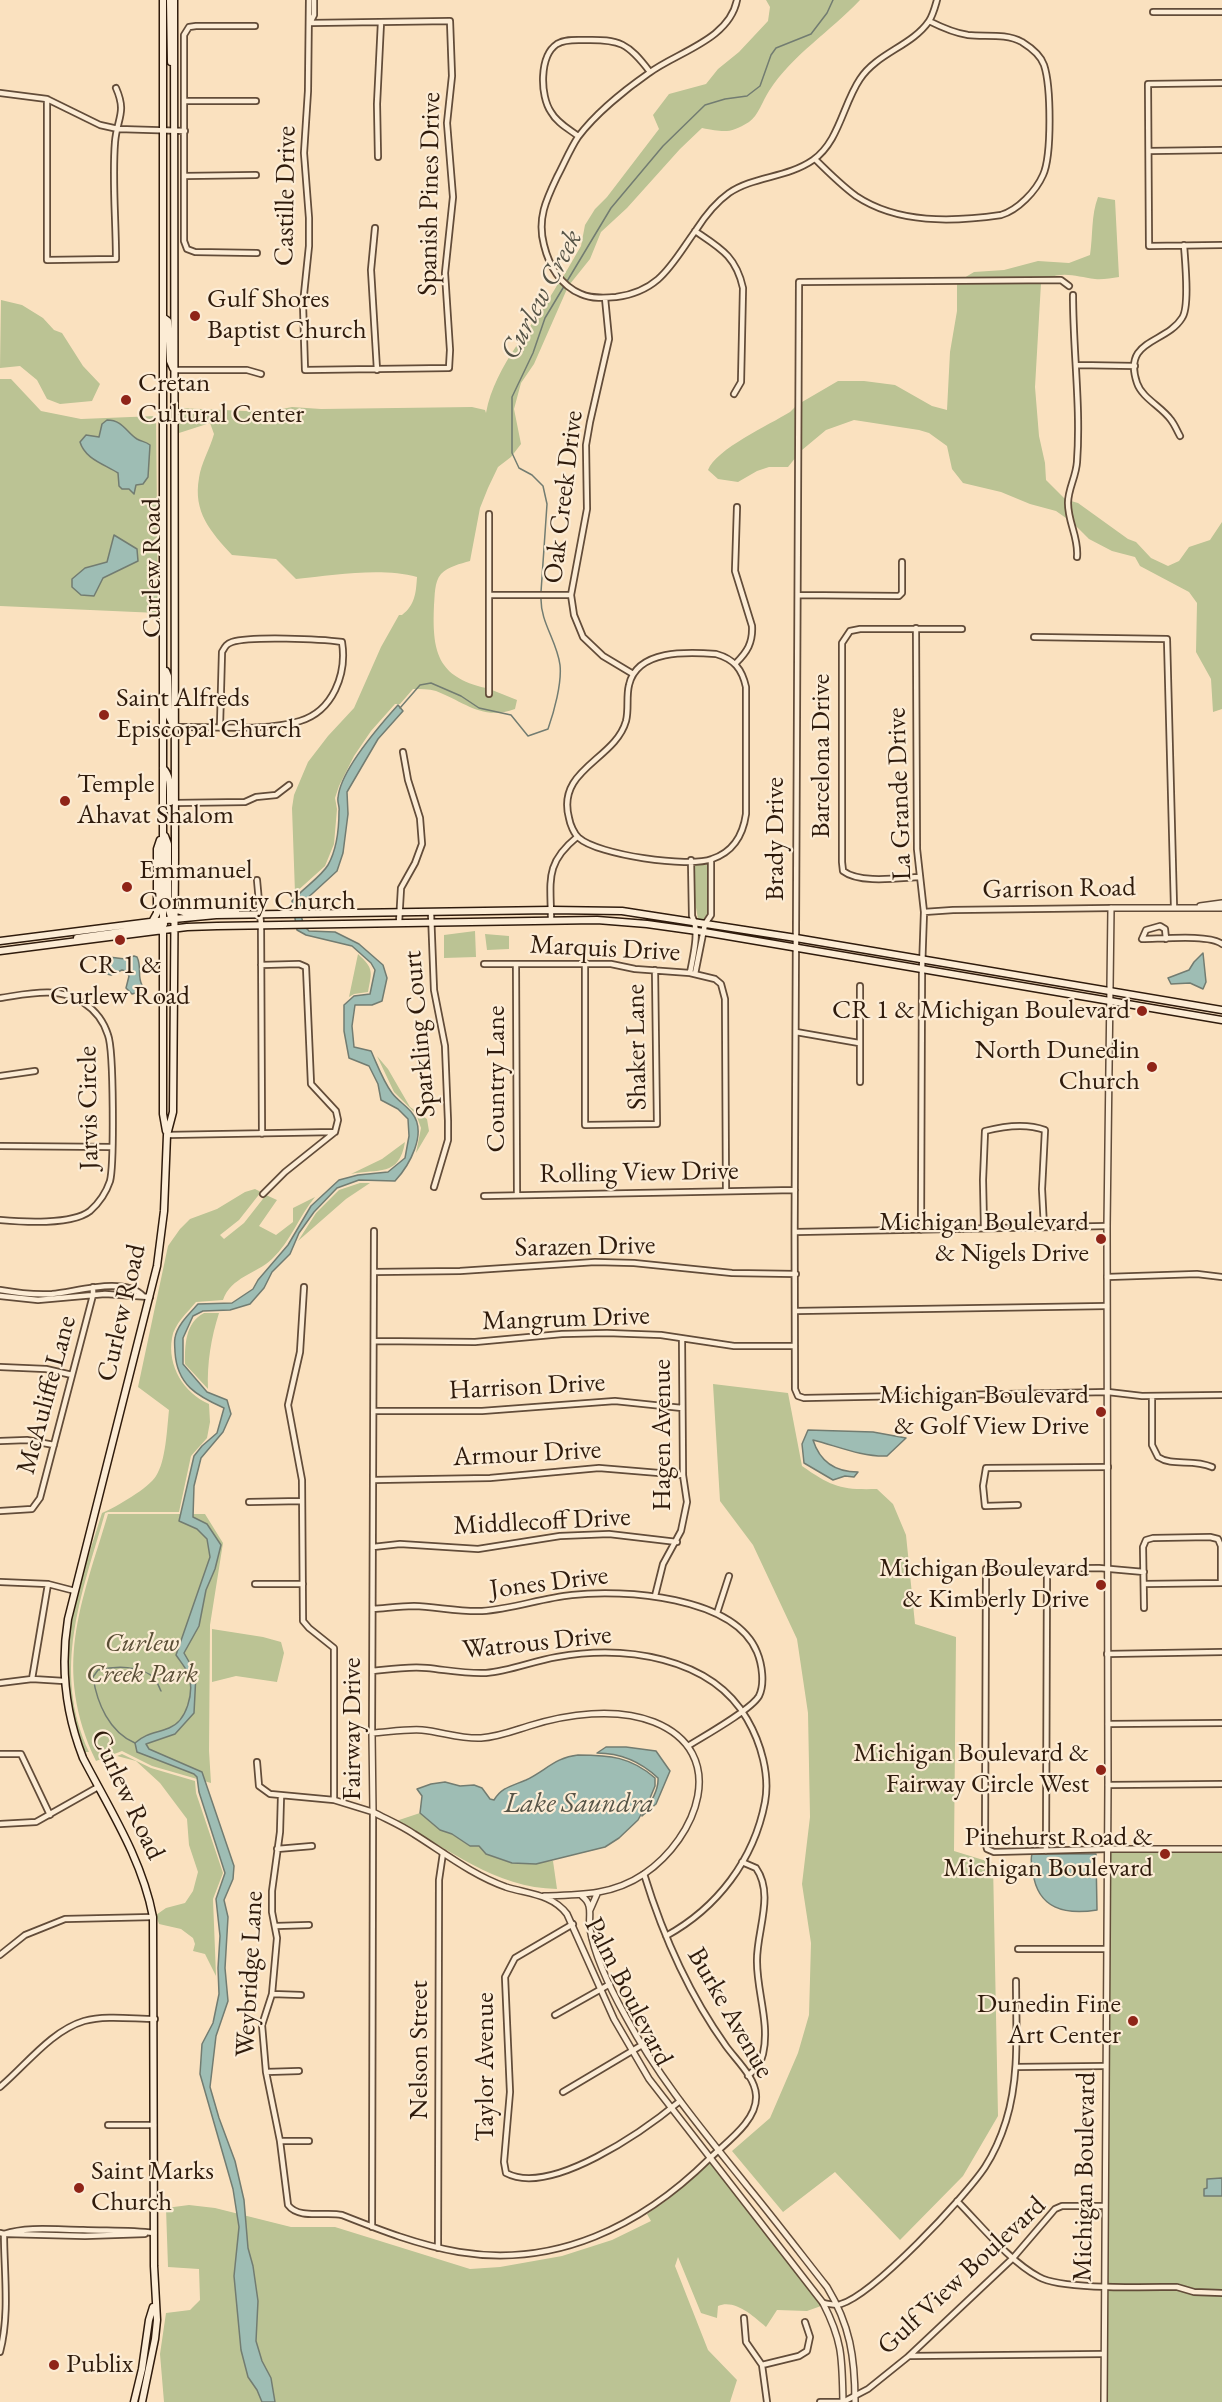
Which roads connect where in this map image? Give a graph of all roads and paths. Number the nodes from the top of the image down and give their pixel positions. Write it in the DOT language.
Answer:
graph roads {
  1 [pos="163,0"];
  2 [pos="172,0"];
  3 [pos="309,0"];
  4 [pos="314,0"];
  5 [pos="737,0"];
  6 [pos="937,0"];
  7 [pos="1153,12"];
  8 [pos="1222,12"];
  9 [pos="929,21"];
  10 [pos="381,22"];
  11 [pos="310,23"];
  12 [pos="255,26"];
  13 [pos="650,72"];
  14 [pos="1222,83"];
  15 [pos="116,88"];
  16 [pos="0,93"];
  17 [pos="47,99"];
  18 [pos="185,101"];
  19 [pos="256,101"];
  20 [pos="118,129"];
  21 [pos="164,131"];
  22 [pos="174,131"];
  23 [pos="184,131"];
  24 [pos="578,136"];
  25 [pos="1222,150"];
  26 [pos="1149,151"];
  27 [pos="378,157"];
  28 [pos="815,159"];
  29 [pos="184,176"];
  30 [pos="256,176"];
  31 [pos="375,228"];
  32 [pos="695,231"];
  33 [pos="1184,245"];
  34 [pos="1222,245"];
  35 [pos="257,253"];
  36 [pos="1069,286"];
  37 [pos="1073,295"];
  38 [pos="605,298"];
  39 [pos="164,318"];
  40 [pos="1077,365"];
  41 [pos="1135,366"];
  42 [pos="174,370"];
  43 [pos="376,370"];
  44 [pos="261,374"];
  45 [pos="734,394"];
  46 [pos="1180,436"];
  47 [pos="737,507"];
  48 [pos="489,514"];
  49 [pos="1077,557"];
  50 [pos="902,562"];
  51 [pos="571,595"];
  52 [pos="798,595"];
  53 [pos="489,596"];
  54 [pos="916,628"];
  55 [pos="962,629"];
  56 [pos="1034,637"];
  57 [pos="736,663"];
  58 [pos="164,667"];
  59 [pos="633,674"];
  60 [pos="489,694"];
  61 [pos="220,726"];
  62 [pos="174,727"];
  63 [pos="403,752"];
  64 [pos="163,768"];
  65 [pos="288,785"];
  66 [pos="175,804"];
  67 [pos="175,821"];
  68 [pos="162,830"];
  69 [pos="577,837"];
  70 [pos="692,860"];
  71 [pos="711,860"];
  72 [pos="920,877"];
  73 [pos="257,880"];
  74 [pos="1222,906"];
  75 [pos="174,907"];
  76 [pos="1174,907"];
  77 [pos="1111,908"];
  78 [pos="551,910"];
  79 [pos="924,912"];
  80 [pos="399,913"];
  81 [pos="431,913"];
  82 [pos="259,914"];
  83 [pos="241,915"];
  84 [pos="551,920"];
  85 [pos="152,922"];
  86 [pos="431,922"];
  87 [pos="695,922"];
  88 [pos="399,923"];
  89 [pos="261,924"];
  90 [pos="705,924"];
  91 [pos="168,927"];
  92 [pos="694,931"];
  93 [pos="704,932"];
  94 [pos="796,938"];
  95 [pos="1166,939"];
  96 [pos="0,941"];
  97 [pos="1222,944"];
  98 [pos="796,948"];
  99 [pos="0,951"];
  100 [pos="923,959"];
  101 [pos="585,963"];
  102 [pos="484,964"];
  103 [pos="516,964"];
  104 [pos="261,965"];
  105 [pos="922,969"];
  106 [pos="655,970"];
  107 [pos="693,973"];
  108 [pos="860,986"];
  109 [pos="1110,992"];
  110 [pos="0,998"];
  111 [pos="1110,1001"];
  112 [pos="1222,1010"];
  113 [pos="1222,1020"];
  114 [pos="796,1032"];
  115 [pos="860,1043"];
  116 [pos="35,1071"];
  117 [pos="0,1076"];
  118 [pos="860,1082"];
  119 [pos="336,1132"];
  120 [pos="262,1134"];
  121 [pos="167,1135"];
  122 [pos="0,1146"];
  123 [pos="111,1147"];
  124 [pos="434,1186"];
  125 [pos="795,1190"];
  126 [pos="726,1191"];
  127 [pos="263,1194"];
  128 [pos="517,1194"];
  129 [pos="484,1196"];
  130 [pos="0,1220"];
  131 [pos="1107,1226"];
  132 [pos="1044,1227"];
  133 [pos="984,1228"];
  134 [pos="921,1230"];
  135 [pos="374,1232"];
  136 [pos="796,1232"];
  137 [pos="374,1272"];
  138 [pos="796,1274"];
  139 [pos="1107,1277"];
  140 [pos="1222,1277"];
  141 [pos="93,1287"];
  142 [pos="304,1287"];
  143 [pos="0,1290"];
  144 [pos="52,1294"];
  145 [pos="93,1295"];
  146 [pos="0,1296"];
  147 [pos="15,1296"];
  148 [pos="146,1296"];
  149 [pos="53,1300"];
  150 [pos="1107,1306"];
  151 [pos="795,1311"];
  152 [pos="682,1339"];
  153 [pos="374,1341"];
  154 [pos="795,1346"];
  155 [pos="0,1367"];
  156 [pos="72,1375"];
  157 [pos="1108,1392"];
  158 [pos="1222,1395"];
  159 [pos="1152,1396"];
  160 [pos="682,1408"];
  161 [pos="374,1411"];
  162 [pos="0,1441"];
  163 [pos="54,1444"];
  164 [pos="1108,1467"];
  165 [pos="1212,1467"];
  166 [pos="683,1475"];
  167 [pos="374,1480"];
  168 [pos="302,1501"];
  169 [pos="249,1502"];
  170 [pos="1018,1505"];
  171 [pos="0,1511"];
  172 [pos="677,1542"];
  173 [pos="373,1547"];
  174 [pos="1047,1568"];
  175 [pos="1107,1568"];
  176 [pos="1144,1572"];
  177 [pos="729,1576"];
  178 [pos="0,1582"];
  179 [pos="1222,1583"];
  180 [pos="48,1584"];
  181 [pos="255,1584"];
  182 [pos="303,1584"];
  183 [pos="1144,1584"];
  184 [pos="75,1591"];
  185 [pos="655,1596"];
  186 [pos="1144,1608"];
  187 [pos="374,1609"];
  188 [pos="717,1613"];
  189 [pos="1222,1652"];
  190 [pos="1107,1654"];
  191 [pos="373,1671"];
  192 [pos="32,1679"];
  193 [pos="64,1681"];
  194 [pos="0,1683"];
  195 [pos="742,1711"];
  196 [pos="1222,1723"];
  197 [pos="1108,1724"];
  198 [pos="372,1733"];
  199 [pos="688,1746"];
  200 [pos="0,1754"];
  201 [pos="257,1762"];
  202 [pos="1222,1784"];
  203 [pos="1108,1785"];
  204 [pos="98,1787"];
  205 [pos="281,1796"];
  206 [pos="334,1800"];
  207 [pos="373,1812"];
  208 [pos="50,1815"];
  209 [pos="0,1824"];
  210 [pos="312,1846"];
  211 [pos="277,1849"];
  212 [pos="1108,1849"];
  213 [pos="1222,1849"];
  214 [pos="1046,1851"];
  215 [pos="443,1852"];
  216 [pos="742,1862"];
  217 [pos="644,1874"];
  218 [pos="597,1894"];
  219 [pos="544,1896"];
  220 [pos="581,1896"];
  221 [pos="590,1910"];
  222 [pos="153,1917"];
  223 [pos="573,1924"];
  224 [pos="309,1925"];
  225 [pos="276,1926"];
  226 [pos="666,1936"];
  227 [pos="1018,1949"];
  228 [pos="1106,1949"];
  229 [pos="0,1955"];
  230 [pos="1016,1981"];
  231 [pos="610,1984"];
  232 [pos="600,1990"];
  233 [pos="272,1994"];
  234 [pos="301,1995"];
  235 [pos="555,2015"];
  236 [pos="154,2019"];
  237 [pos="642,2045"];
  238 [pos="632,2052"];
  239 [pos="1105,2066"];
  240 [pos="1016,2067"];
  241 [pos="299,2071"];
  242 [pos="266,2072"];
  243 [pos="748,2076"];
  244 [pos="0,2087"];
  245 [pos="563,2092"];
  246 [pos="680,2101"];
  247 [pos="670,2109"];
  248 [pos="108,2125"];
  249 [pos="154,2125"];
  250 [pos="279,2141"];
  251 [pos="309,2141"];
  252 [pos="718,2150"];
  253 [pos="710,2158"];
  254 [pos="756,2197"];
  255 [pos="957,2201"];
  256 [pos="747,2204"];
  257 [pos="1104,2206"];
  258 [pos="372,2227"];
  259 [pos="154,2233"];
  260 [pos="2,2234"];
  261 [pos="438,2248"];
  262 [pos="1013,2258"];
  263 [pos="1103,2285"];
  264 [pos="1222,2293"];
  265 [pos="823,2303"];
  266 [pos="154,2304"];
  267 [pos="838,2305"];
  268 [pos="744,2318"];
  269 [pos="805,2322"];
  270 [pos="0,2352"];
  271 [pos="1103,2354"];
  272 [pos="909,2356"];
  273 [pos="762,2365"];
  274 [pos="855,2399"];
  275 [pos="135,2402"];
  276 [pos="142,2402"];
  277 [pos="767,2402"];
  278 [pos="820,2402"];
  279 [pos="843,2402"];
  280 [pos="1104,2402"];
  1 -- 21 [label="main road, Curlew Road"];
  2 -- 22 [label="main road, Curlew Road"];
  3 -- 11 [label="street, Castille Drive"];
  4 -- 11 [label="street, Castille Drive"];
  5 -- 13 [label="street"];
  6 -- 9 [label="street"];
  7 -- 8 [label="street"];
  9 -- 28 [label="street"];
  9 -- 28 [label="street"];
  10 -- 11 [label="street"];
  10 -- 27 [label="street"];
  10 -- 43 [label="street, Spanish Pines Drive"];
  11 -- 43 [label="street, Castille Drive"];
  12 -- 18 [label="street"];
  13 -- 24 [label="street"];
  13 -- 24 [label="street"];
  14 -- 26 [label="street"];
  15 -- 20 [label="street"];
  16 -- 17 [label="street"];
  17 -- 20 [label="street"];
  17 -- 20 [label="street"];
  18 -- 19 [label="street"];
  18 -- 23 [label="street"];
  20 -- 21 [label="street"];
  21 -- 22 [label="street"];
  21 -- 39 [label="main road, Curlew Road"];
  22 -- 23 [label="street"];
  22 -- 42 [label="main road, Curlew Road"];
  23 -- 29 [label="street"];
  24 -- 38 [label="street"];
  25 -- 26 [label="street"];
  26 -- 33 [label="street"];
  28 -- 32 [label="street"];
  29 -- 30 [label="street"];
  29 -- 35 [label="street"];
  31 -- 43 [label="street"];
  32 -- 38 [label="street"];
  32 -- 45 [label="street"];
  33 -- 34 [label="street"];
  33 -- 41 [label="street"];
  36 -- 52 [label="street, Brady Drive"];
  37 -- 40 [label="street"];
  38 -- 51 [label="street, Oak Creek Drive"];
  39 -- 42 [label="main road"];
  39 -- 58 [label="main road, Curlew Road"];
  40 -- 41 [label="street"];
  40 -- 49 [label="street"];
  41 -- 46 [label="street"];
  42 -- 44 [label="street"];
  42 -- 62 [label="main road, Curlew Road"];
  47 -- 57 [label="street"];
  48 -- 53 [label="street"];
  50 -- 52 [label="street"];
  51 -- 53 [label="street"];
  51 -- 59 [label="street, Oak Creek Drive"];
  52 -- 94 [label="street, Brady Drive"];
  53 -- 60 [label="street"];
  54 -- 55 [label="street"];
  54 -- 72 [label="street, La Grande Drive"];
  54 -- 72 [label="street, Barcelona Drive"];
  56 -- 76 [label="street"];
  57 -- 59 [label="street"];
  57 -- 71 [label="street"];
  58 -- 62 [label="main road"];
  58 -- 64 [label="main road, Curlew Road"];
  59 -- 69 [label="street"];
  61 -- 61 [label="street"];
  61 -- 62 [label="street"];
  62 -- 66 [label="main road, Curlew Road"];
  63 -- 80 [label="street"];
  64 -- 67 [label="main road"];
  64 -- 68 [label="main road, Curlew Road"];
  65 -- 66 [label="street"];
  66 -- 67 [label="main road, Curlew Road"];
  67 -- 75 [label="main road, Curlew Road"];
  68 -- 85 [label="main road"];
  68 -- 91 [label="main road, Curlew Road"];
  69 -- 70 [label="street"];
  69 -- 78 [label="street"];
  70 -- 71 [label="street"];
  70 -- 87 [label="street"];
  71 -- 90 [label="street"];
  72 -- 79 [label="street, La Grande Drive"];
  73 -- 82 [label="street"];
  74 -- 76 [label="street, Garrison Road"];
  75 -- 83 [label="main road"];
  75 -- 91 [label="main road, Curlew Road"];
  76 -- 77 [label="street, Garrison Road"];
  77 -- 79 [label="street, Garrison Road"];
  77 -- 109 [label="street, Michigan Boulevard"];
  78 -- 81 [label="main road"];
  78 -- 84 [label="street"];
  78 -- 87 [label="main road"];
  79 -- 100 [label="street, La Grande Drive"];
  80 -- 81 [label="main road"];
  80 -- 82 [label="main road"];
  80 -- 88 [label="street"];
  81 -- 86 [label="street, Sparkling Court"];
  82 -- 83 [label="main road"];
  82 -- 89 [label="street"];
  83 -- 91 [label="main road"];
  84 -- 86 [label="main road"];
  84 -- 92 [label="main road"];
  85 -- 91 [label="main road"];
  85 -- 96 [label="main road"];
  86 -- 88 [label="main road"];
  86 -- 124 [label="street, Sparkling Court"];
  87 -- 90 [label="main road"];
  87 -- 92 [label="street"];
  88 -- 89 [label="main road"];
  89 -- 91 [label="main road"];
  89 -- 104 [label="street"];
  90 -- 93 [label="street"];
  90 -- 94 [label="main road"];
  91 -- 99 [label="main road"];
  91 -- 121 [label="main road, Curlew Road"];
  91 -- 121 [label="main road, Curlew Road"];
  92 -- 93 [label="main road"];
  92 -- 107 [label="street"];
  93 -- 98 [label="main road"];
  93 -- 107 [label="street"];
  94 -- 98 [label="street, Brady Drive"];
  94 -- 100 [label="main road"];
  95 -- 95 [label="street"];
  95 -- 97 [label="street"];
  98 -- 105 [label="main road"];
  98 -- 114 [label="street, Brady Drive"];
  100 -- 105 [label="street, La Grande Drive"];
  100 -- 109 [label="main road"];
  101 -- 103 [label="street, Marquis Drive"];
  101 -- 106 [label="street, Marquis Drive"];
  101 -- 106 [label="street, Shaker Lane"];
  102 -- 103 [label="street, Marquis Drive"];
  103 -- 128 [label="street, Country Lane"];
  104 -- 119 [label="street"];
  104 -- 120 [label="street"];
  105 -- 111 [label="main road"];
  105 -- 134 [label="street, La Grande Drive"];
  106 -- 107 [label="street, Marquis Drive"];
  107 -- 126 [label="street, Marquis Drive"];
  108 -- 115 [label="street"];
  109 -- 111 [label="street, Michigan Boulevard"];
  109 -- 112 [label="main road"];
  110 -- 123 [label="street, Jarvis Circle"];
  111 -- 113 [label="main road"];
  111 -- 131 [label="street, Michigan Boulevard"];
  114 -- 115 [label="street"];
  114 -- 125 [label="street, Brady Drive"];
  115 -- 118 [label="street"];
  116 -- 117 [label="street"];
  119 -- 120 [label="street"];
  119 -- 127 [label="street"];
  120 -- 121 [label="street"];
  121 -- 148 [label="main road, Curlew Road"];
  122 -- 123 [label="street"];
  123 -- 130 [label="street, Jarvis Circle"];
  125 -- 126 [label="street, Rolling View Drive"];
  125 -- 136 [label="street, Brady Drive"];
  126 -- 128 [label="street, Rolling View Drive"];
  128 -- 129 [label="street, Rolling View Drive"];
  131 -- 132 [label="street"];
  131 -- 139 [label="street, Michigan Boulevard"];
  132 -- 133 [label="street"];
  132 -- 133 [label="street"];
  133 -- 134 [label="street"];
  134 -- 136 [label="street"];
  135 -- 137 [label="street, Fairway Drive"];
  136 -- 138 [label="street, Brady Drive"];
  137 -- 138 [label="street, Sarazen Drive"];
  137 -- 153 [label="street, Fairway Drive"];
  138 -- 151 [label="street, Brady Drive"];
  139 -- 140 [label="street"];
  139 -- 150 [label="street, Michigan Boulevard"];
  141 -- 144 [label="street"];
  141 -- 145 [label="street, McAuliffe Lane"];
  141 -- 148 [label="street"];
  142 -- 168 [label="street"];
  143 -- 147 [label="street"];
  144 -- 147 [label="street"];
  144 -- 149 [label="street"];
  145 -- 148 [label="street"];
  145 -- 149 [label="street"];
  145 -- 156 [label="street, McAuliffe Lane"];
  146 -- 147 [label="street"];
  147 -- 149 [label="street"];
  148 -- 184 [label="main road, Curlew Road"];
  150 -- 151 [label="street"];
  150 -- 157 [label="street, Michigan Boulevard"];
  151 -- 154 [label="street, Brady Drive"];
  152 -- 153 [label="street, Mangrum Drive"];
  152 -- 154 [label="street, Mangrum Drive"];
  152 -- 160 [label="street, Hagen Avenue"];
  153 -- 161 [label="street, Fairway Drive"];
  154 -- 157 [label="street, Brady Drive"];
  155 -- 156 [label="street"];
  156 -- 163 [label="street, McAuliffe Lane"];
  157 -- 159 [label="street"];
  157 -- 164 [label="street, Michigan Boulevard"];
  158 -- 159 [label="street"];
  159 -- 165 [label="street"];
  160 -- 161 [label="street, Harrison Drive"];
  160 -- 166 [label="street, Hagen Avenue"];
  161 -- 167 [label="street, Fairway Drive"];
  162 -- 163 [label="street"];
  163 -- 171 [label="street, McAuliffe Lane"];
  164 -- 170 [label="street"];
  164 -- 175 [label="street, Michigan Boulevard"];
  166 -- 167 [label="street, Armour Drive"];
  166 -- 172 [label="street, Hagen Avenue"];
  167 -- 173 [label="street, Fairway Drive"];
  168 -- 169 [label="street"];
  168 -- 182 [label="street"];
  172 -- 173 [label="street, Middlecoff Drive"];
  172 -- 185 [label="street, Hagen Avenue"];
  173 -- 187 [label="street, Fairway Drive"];
  174 -- 175 [label="street"];
  174 -- 214 [label="street"];
  174 -- 214 [label="street"];
  175 -- 176 [label="street"];
  175 -- 190 [label="street, Michigan Boulevard"];
  176 -- 179 [label="street"];
  176 -- 183 [label="street"];
  177 -- 188 [label="street"];
  178 -- 180 [label="street"];
  179 -- 183 [label="street"];
  180 -- 184 [label="street"];
  180 -- 192 [label="street"];
  181 -- 182 [label="street"];
  182 -- 206 [label="street"];
  183 -- 186 [label="street"];
  184 -- 193 [label="main road, Curlew Road"];
  185 -- 187 [label="street, Jones Drive"];
  185 -- 188 [label="street, Jones Drive"];
  187 -- 191 [label="street, Fairway Drive"];
  188 -- 195 [label="street, Jones Drive"];
  189 -- 190 [label="street"];
  190 -- 197 [label="street, Michigan Boulevard"];
  191 -- 195 [label="street, Watrous Drive"];
  191 -- 198 [label="street, Fairway Drive"];
  192 -- 193 [label="street"];
  192 -- 194 [label="street"];
  193 -- 204 [label="main road, Curlew Road"];
  195 -- 199 [label="street, Jones Drive"];
  195 -- 216 [label="street, Watrous Drive"];
  196 -- 197 [label="street"];
  197 -- 203 [label="street, Michigan Boulevard"];
  198 -- 199 [label="street"];
  198 -- 207 [label="street, Fairway Drive"];
  199 -- 217 [label="street"];
  200 -- 208 [label="street"];
  201 -- 205 [label="street, Palm Boulevard"];
  202 -- 203 [label="street"];
  203 -- 212 [label="street, Michigan Boulevard"];
  204 -- 208 [label="street"];
  204 -- 222 [label="main road, Curlew Road"];
  205 -- 206 [label="street, Palm Boulevard"];
  205 -- 211 [label="street, Weybridge Lane"];
  206 -- 207 [label="street, Palm Boulevard"];
  207 -- 215 [label="street, Palm Boulevard"];
  207 -- 258 [label="street, Fairway Drive"];
  208 -- 209 [label="street"];
  210 -- 211 [label="street"];
  211 -- 225 [label="street, Weybridge Lane"];
  212 -- 213 [label="street"];
  212 -- 214 [label="street"];
  212 -- 228 [label="street, Michigan Boulevard"];
  215 -- 219 [label="street, Palm Boulevard"];
  215 -- 261 [label="street, Nelson Street"];
  216 -- 226 [label="street, Watrous Drive"];
  216 -- 243 [label="street"];
  217 -- 218 [label="street"];
  217 -- 226 [label="street, Burke Avenue"];
  218 -- 220 [label="street"];
  218 -- 221 [label="street"];
  219 -- 220 [label="street"];
  219 -- 223 [label="street, Palm Boulevard"];
  220 -- 221 [label="street, Palm Boulevard"];
  221 -- 231 [label="street, Palm Boulevard"];
  222 -- 229 [label="street"];
  222 -- 236 [label="main road, Curlew Road"];
  223 -- 232 [label="street, Palm Boulevard"];
  223 -- 247 [label="street, Taylor Avenue"];
  224 -- 225 [label="street"];
  225 -- 233 [label="street, Weybridge Lane"];
  226 -- 243 [label="street, Burke Avenue"];
  227 -- 228 [label="street"];
  228 -- 239 [label="street, Michigan Boulevard"];
  230 -- 240 [label="street"];
  231 -- 232 [label="street"];
  231 -- 237 [label="street, Palm Boulevard"];
  232 -- 235 [label="street"];
  232 -- 238 [label="street, Palm Boulevard"];
  233 -- 234 [label="street"];
  233 -- 242 [label="street, Weybridge Lane"];
  236 -- 244 [label="street"];
  236 -- 249 [label="main road, Curlew Road"];
  237 -- 238 [label="street"];
  237 -- 246 [label="street, Palm Boulevard"];
  238 -- 245 [label="street"];
  238 -- 247 [label="street, Palm Boulevard"];
  239 -- 240 [label="street"];
  239 -- 257 [label="street, Michigan Boulevard"];
  240 -- 255 [label="street"];
  241 -- 242 [label="street"];
  242 -- 250 [label="street, Weybridge Lane"];
  243 -- 252 [label="street, Burke Avenue"];
  246 -- 247 [label="street"];
  246 -- 252 [label="street, Palm Boulevard"];
  247 -- 253 [label="street, Palm Boulevard"];
  248 -- 249 [label="street"];
  249 -- 259 [label="main road, Curlew Road"];
  250 -- 251 [label="street"];
  250 -- 258 [label="street, Weybridge Lane"];
  252 -- 253 [label="street, Burke Avenue"];
  252 -- 254 [label="street, Palm Boulevard"];
  253 -- 256 [label="street, Palm Boulevard"];
  253 -- 261 [label="street, Burke Avenue"];
  254 -- 256 [label="street"];
  254 -- 267 [label="street, Palm Boulevard"];
  255 -- 262 [label="street"];
  255 -- 267 [label="street"];
  256 -- 265 [label="street, Palm Boulevard"];
  257 -- 262 [label="street, Gulf View Boulevard"];
  257 -- 263 [label="street, Michigan Boulevard"];
  258 -- 261 [label="street, Burke Avenue"];
  259 -- 260 [label="street"];
  259 -- 266 [label="main road, Curlew Road"];
  260 -- 270 [label="street"];
  262 -- 263 [label="street"];
  262 -- 272 [label="street, Gulf View Boulevard"];
  263 -- 264 [label="street"];
  263 -- 271 [label="street, Michigan Boulevard"];
  265 -- 267 [label="street"];
  265 -- 279 [label="street, Palm Boulevard"];
  266 -- 275 [label="main road, Curlew Road"];
  266 -- 276 [label="main road, Curlew Road"];
  267 -- 274 [label="street, Palm Boulevard"];
  268 -- 273 [label="street"];
  269 -- 273 [label="street"];
  271 -- 272 [label="street"];
  271 -- 280 [label="street, Michigan Boulevard"];
  272 -- 274 [label="street, Gulf View Boulevard"];
  273 -- 277 [label="street"];
  274 -- 279 [label="street, Gulf View Boulevard"];
  278 -- 279 [label="street"];
}
